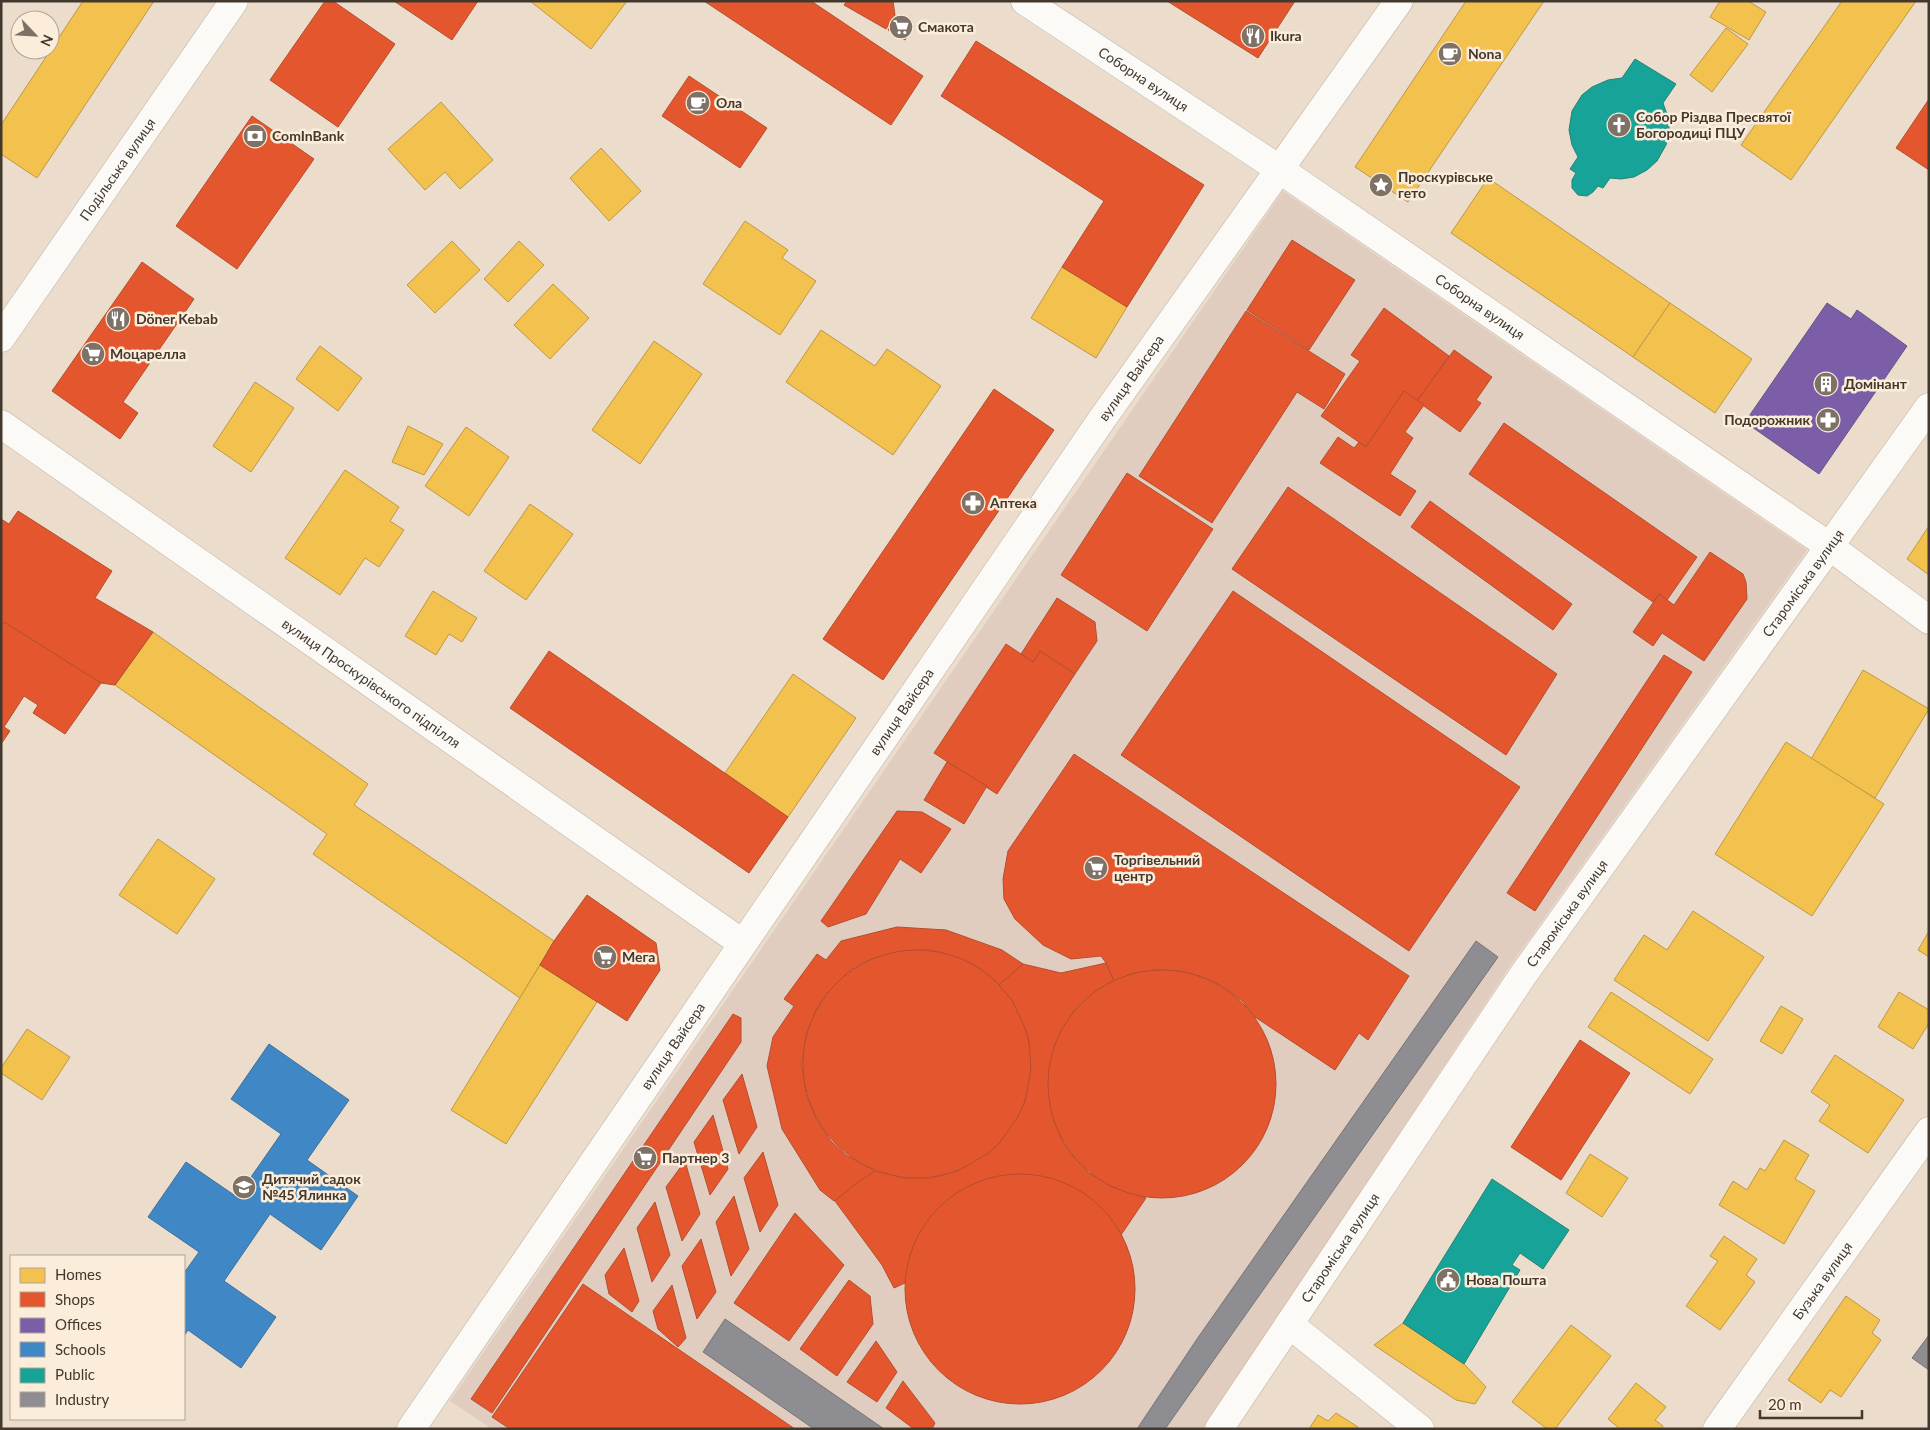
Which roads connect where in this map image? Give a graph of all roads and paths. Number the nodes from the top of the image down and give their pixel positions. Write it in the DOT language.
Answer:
graph roads {
  1 [pos="234,1"];
  2 [pos="1025,1"];
  3 [pos="1399,1"];
  4 [pos="1279,170"];
  5 [pos="1,338"];
  6 [pos="1929,407"];
  7 [pos="1,424"];
  8 [pos="1829,546"];
  9 [pos="1929,620"];
  10 [pos="742,943"];
  11 [pos="1929,1131"];
  12 [pos="1289,1324"];
  13 [pos="411,1429"];
  14 [pos="1219,1429"];
  15 [pos="1420,1429"];
  16 [pos="1717,1429"];
  1 -- 5 [label="street, Подільська вулиця"];
  2 -- 4 [label="street, Соборна вулиця"];
  3 -- 4 [label="street, вулиця Вайсера"];
  4 -- 8 [label="street, Соборна вулиця"];
  4 -- 10 [label="street, вулиця Вайсера"];
  6 -- 8 [label="street, Староміська вулиця"];
  7 -- 10 [label="street, вулиця Проскурівського підпілля"];
  8 -- 9 [label="street, Соборна вулиця"];
  8 -- 12 [label="street, Староміська вулиця"];
  10 -- 13 [label="street, вулиця Вайсера"];
  11 -- 16 [label="street, Бузька вулиця"];
  12 -- 14 [label="street, Староміська вулиця"];
  12 -- 15 [label="street"];
}
